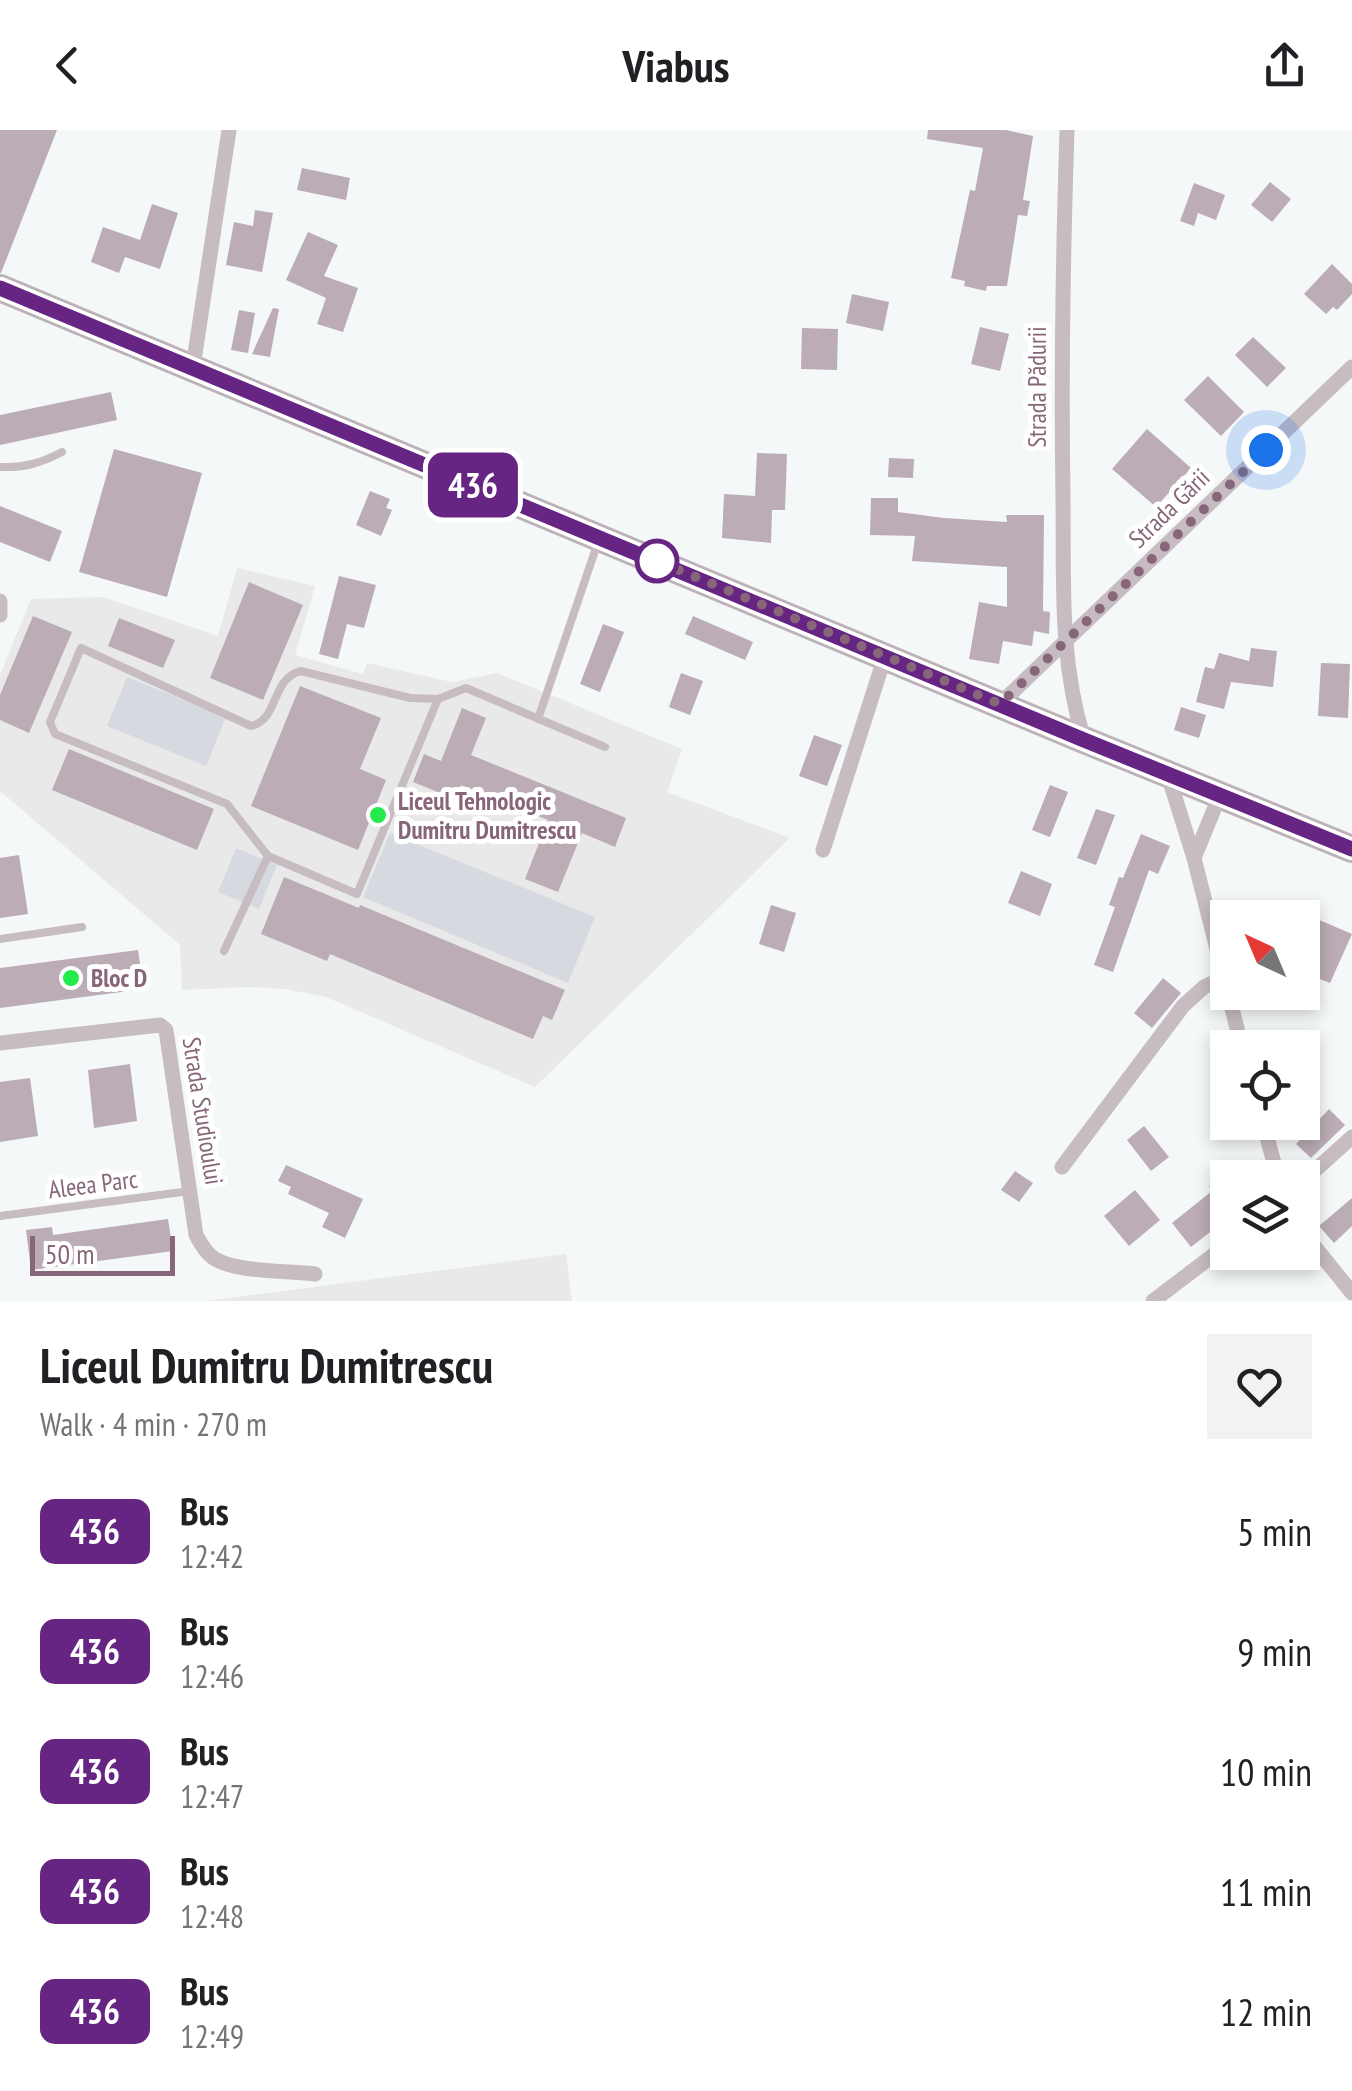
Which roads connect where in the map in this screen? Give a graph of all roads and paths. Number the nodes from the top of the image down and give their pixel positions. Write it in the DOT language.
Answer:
graph roads {
  1 [pos="229,130"];
  2 [pos="1068,130"];
  3 [pos="0,288"];
  4 [pos="193,367"];
  5 [pos="1352,367"];
  6 [pos="62,452"];
  7 [pos="0,467"];
  8 [pos="599,538"];
  9 [pos="0,601"];
  10 [pos="0,614"];
  11 [pos="1064,643"];
  12 [pos="885,656"];
  13 [pos="438,699"];
  14 [pos="1000,704"];
  15 [pos="538,719"];
  16 [pos="1084,740"];
  17 [pos="605,747"];
  18 [pos="1168,775"];
  19 [pos="1220,795"];
  20 [pos="1352,848"];
  21 [pos="823,850"];
  22 [pos="268,856"];
  23 [pos="1194,858"];
  24 [pos="1210,924"];
  25 [pos="82,926"];
  26 [pos="0,939"];
  27 [pos="224,951"];
  28 [pos="1210,984"];
  29 [pos="0,1043"];
  30 [pos="1352,1137"];
  31 [pos="1320,1166"];
  32 [pos="1062,1167"];
  33 [pos="190,1191"];
  34 [pos="0,1216"];
  35 [pos="1320,1253"];
  36 [pos="1210,1258"];
  37 [pos="315,1274"];
  38 [pos="1352,1293"];
  39 [pos="1153,1301"];
  1 -- 4 [label="street"];
  2 -- 11 [label="street, Strada Pădurii"];
  3 -- 4 [label="main road"];
  4 -- 8 [label="main road"];
  5 -- 11 [label="street, Strada Gării"];
  6 -- 7 [label="lane"];
  8 -- 12 [label="main road"];
  8 -- 15 [label="lane"];
  9 -- 10 [label="street"];
  11 -- 14 [label="street, Strada Gării"];
  11 -- 16 [label="street, Strada Pădurii"];
  12 -- 14 [label="main road"];
  12 -- 21 [label="street"];
  13 -- 15 [label="lane"];
  13 -- 22 [label="lane"];
  13 -- 22 [label="lane"];
  14 -- 16 [label="main road"];
  15 -- 17 [label="lane"];
  16 -- 18 [label="main road"];
  18 -- 19 [label="main road"];
  18 -- 23 [label="street"];
  19 -- 20 [label="main road"];
  19 -- 23 [label="street"];
  22 -- 27 [label="lane"];
  23 -- 24 [label="street"];
  25 -- 26 [label="lane"];
  28 -- 32 [label="street"];
  29 -- 33 [label="street, Strada Studioului"];
  30 -- 31 [label="street"];
  33 -- 34 [label="lane, Aleea Parc"];
  33 -- 37 [label="street, Strada Studioului"];
  35 -- 38 [label="street"];
  36 -- 39 [label="street"];
}
